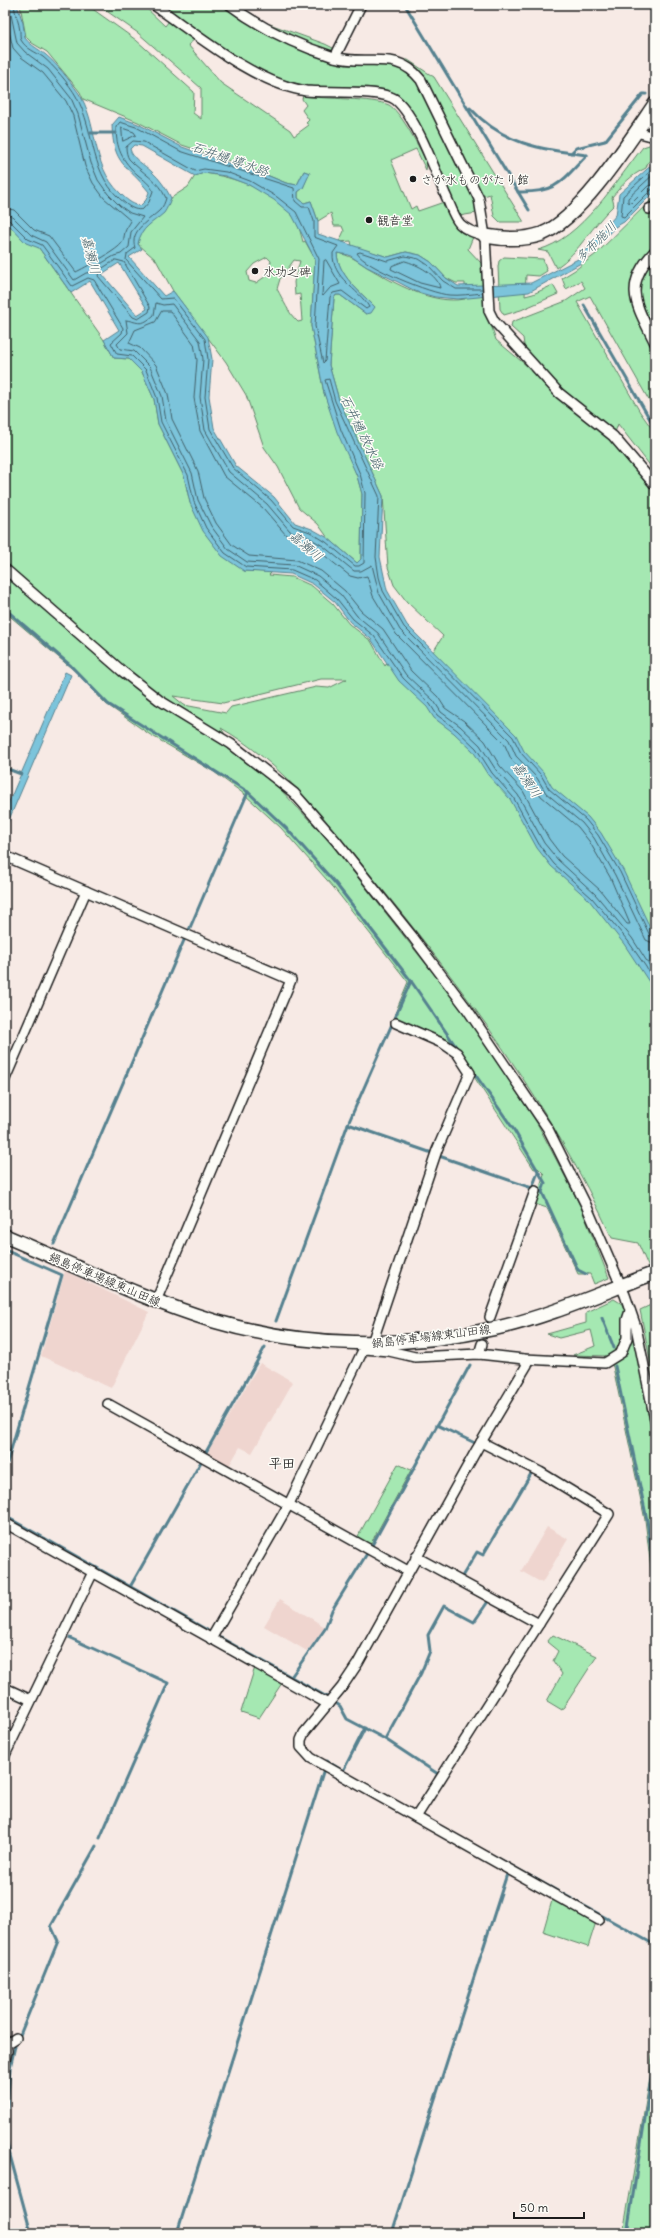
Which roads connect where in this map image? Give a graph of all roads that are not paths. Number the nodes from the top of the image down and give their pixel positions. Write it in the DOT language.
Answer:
graph roads {
  1 [pos="154,5"];
  2 [pos="230,5"];
  3 [pos="362,5"];
  4 [pos="335,57"];
  5 [pos="655,104"];
  6 [pos="636,132"];
  7 [pos="655,137"];
  8 [pos="485,236"];
  9 [pos="655,251"];
  10 [pos="655,344"];
  11 [pos="655,485"];
  12 [pos="7,572"];
  13 [pos="5,856"];
  14 [pos="86,891"];
  15 [pos="396,1023"];
  16 [pos="5,1079"];
  17 [pos="535,1191"];
  18 [pos="5,1236"];
  19 [pos="655,1273"];
  20 [pos="624,1285"];
  21 [pos="156,1301"];
  22 [pos="630,1311"];
  23 [pos="490,1316"];
  24 [pos="482,1344"];
  25 [pos="367,1345"];
  26 [pos="479,1354"];
  27 [pos="524,1359"];
  28 [pos="108,1404"];
  29 [pos="655,1420"];
  30 [pos="481,1442"];
  31 [pos="289,1504"];
  32 [pos="5,1523"];
  33 [pos="416,1557"];
  34 [pos="408,1571"];
  35 [pos="93,1572"];
  36 [pos="539,1624"];
  37 [pos="211,1639"];
  38 [pos="5,1688"];
  39 [pos="31,1700"];
  40 [pos="331,1701"];
  41 [pos="5,1755"];
  42 [pos="416,1818"];
  43 [pos="599,1920"];
  44 [pos="16,2038"];
  45 [pos="5,2045"];
  46 [pos="5,2060"];
  1 -- 8 [label="street"];
  2 -- 4 [label="street"];
  3 -- 4 [label="street"];
  4 -- 8 [label="street"];
  5 -- 6 [label="main road"];
  6 -- 7 [label="street"];
  6 -- 8 [label="main road"];
  8 -- 11 [label="street"];
  9 -- 10 [label="street"];
  12 -- 20 [label="street"];
  13 -- 14 [label="street"];
  14 -- 16 [label="street"];
  14 -- 21 [label="street"];
  15 -- 25 [label="street"];
  17 -- 23 [label="street"];
  18 -- 21 [label="main road, 鍋島停車場線東山田線"];
  19 -- 20 [label="main road, 鍋島停車場線東山田線"];
  20 -- 22 [label="street"];
  20 -- 25 [label="main road, 鍋島停車場線東山田線"];
  21 -- 25 [label="main road, 鍋島停車場線東山田線"];
  22 -- 27 [label="street"];
  22 -- 29 [label="street"];
  24 -- 26 [label="street"];
  25 -- 26 [label="street"];
  25 -- 31 [label="street"];
  26 -- 27 [label="street"];
  27 -- 30 [label="street"];
  28 -- 31 [label="street"];
  30 -- 33 [label="street"];
  30 -- 36 [label="street"];
  31 -- 34 [label="street"];
  31 -- 37 [label="street"];
  32 -- 35 [label="street"];
  33 -- 34 [label="street"];
  33 -- 36 [label="street"];
  34 -- 40 [label="street"];
  35 -- 37 [label="street"];
  35 -- 39 [label="street"];
  36 -- 42 [label="street"];
  37 -- 40 [label="street"];
  38 -- 39 [label="street"];
  39 -- 41 [label="street"];
  40 -- 42 [label="street"];
  42 -- 43 [label="street"];
  44 -- 45 [label="street"];
  45 -- 46 [label="street"];
}
